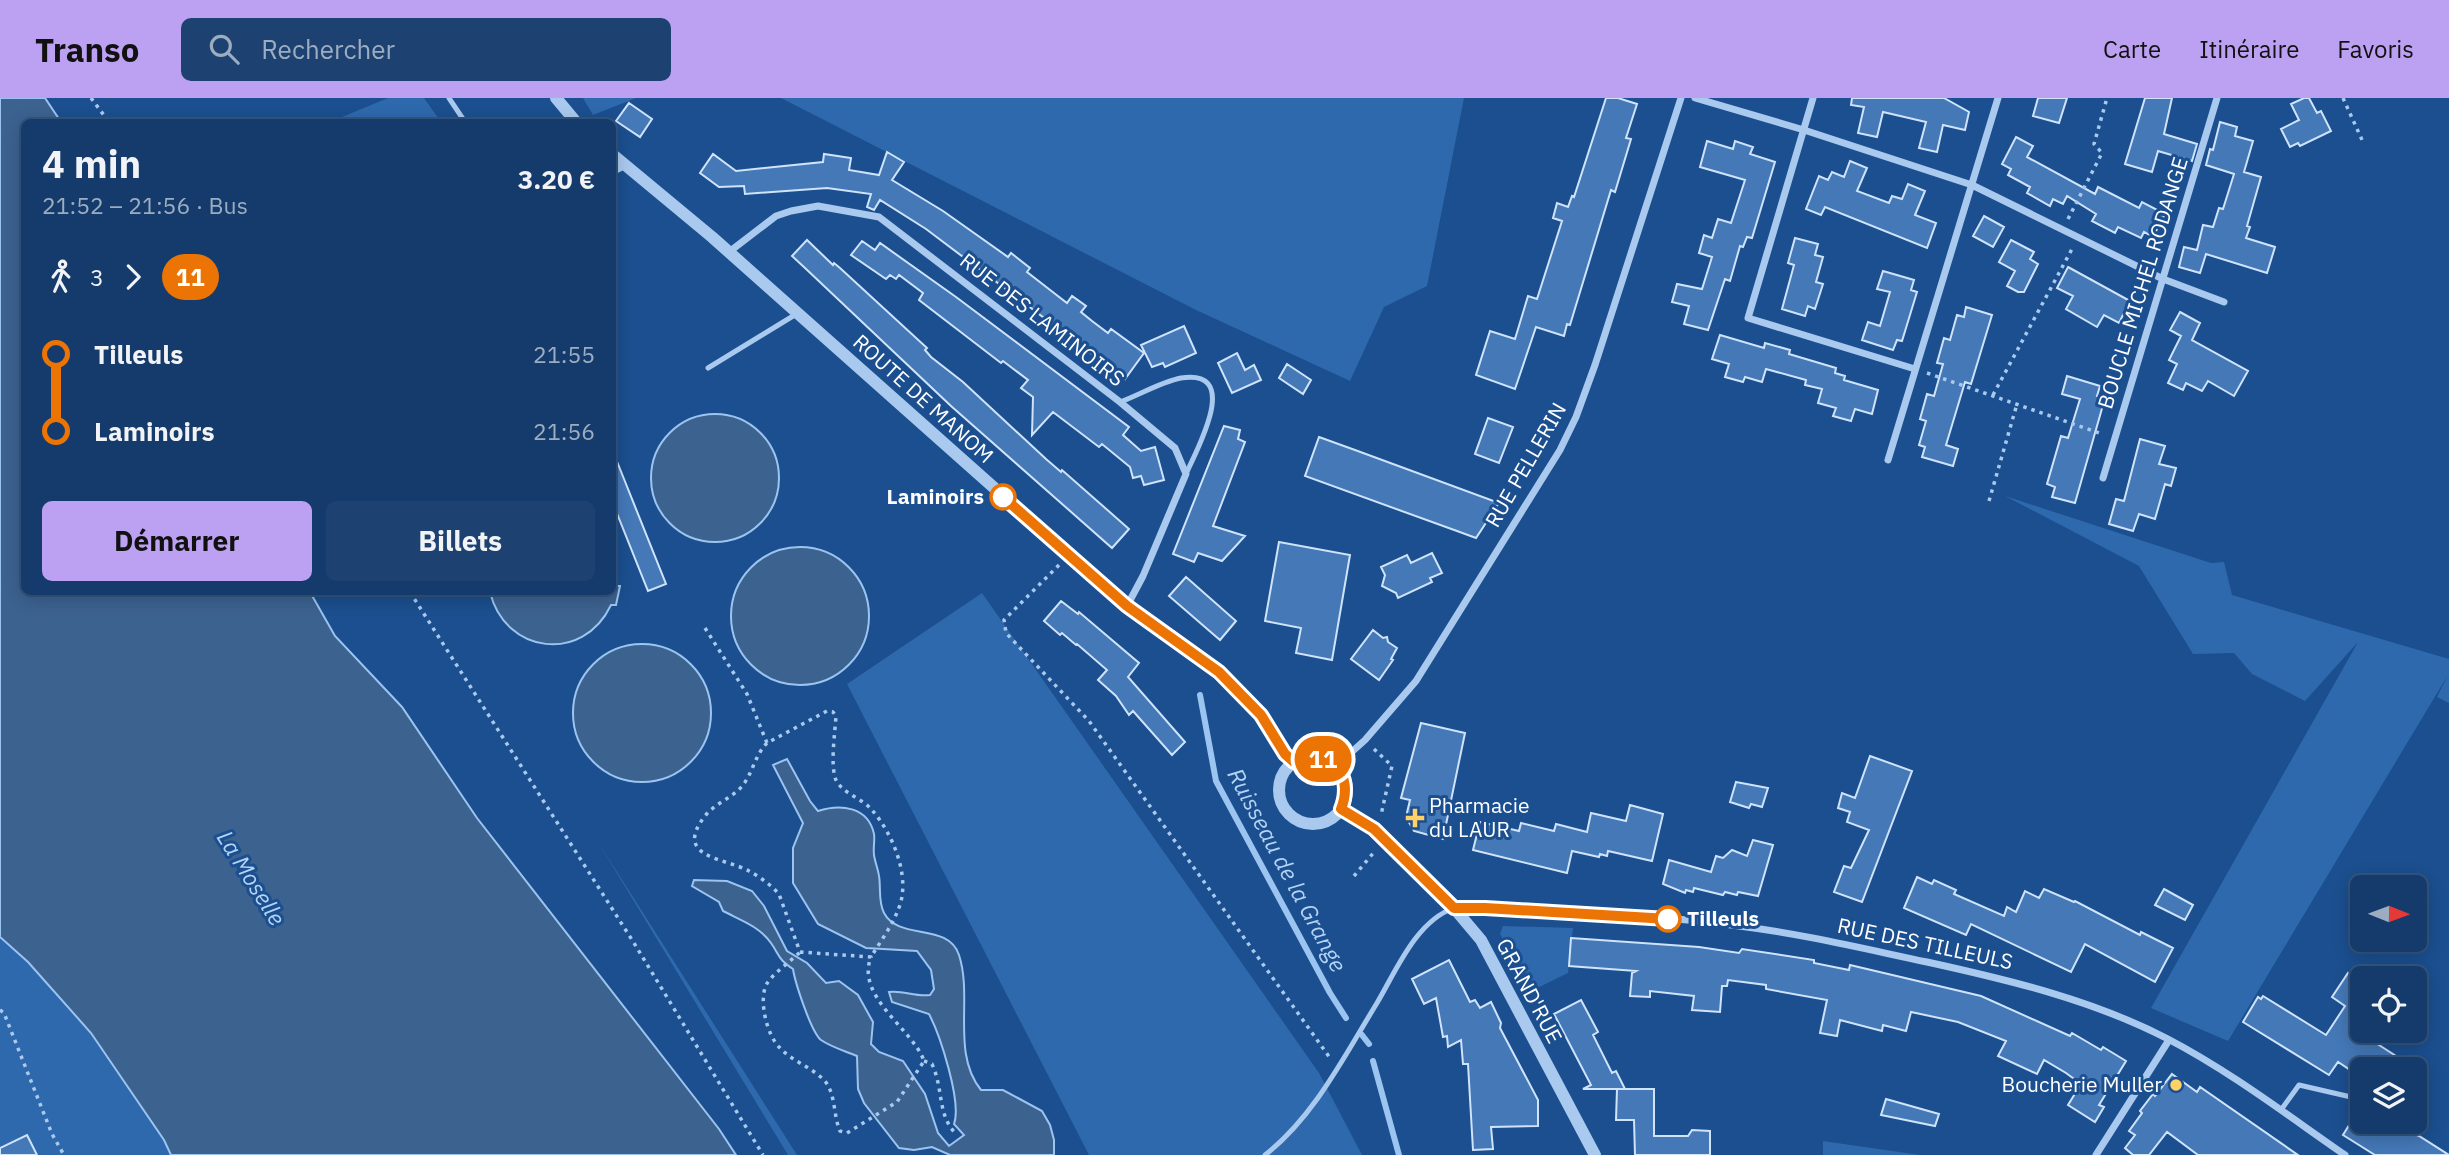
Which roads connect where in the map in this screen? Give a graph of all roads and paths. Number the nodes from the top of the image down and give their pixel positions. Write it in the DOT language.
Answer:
graph roads {
  1 [pos="91,98"];
  2 [pos="449,98"];
  3 [pos="556,98"];
  4 [pos="1681,98"];
  5 [pos="1695,98"];
  6 [pos="1813,98"];
  7 [pos="1998,98"];
  8 [pos="2107,98"];
  9 [pos="2217,98"];
  10 [pos="2343,98"];
  11 [pos="106,119"];
  12 [pos="463,119"];
  13 [pos="574,119"];
  14 [pos="1804,130"];
  15 [pos="2363,142"];
  16 [pos="616,157"];
  17 [pos="626,166"];
  18 [pos="616,171"];
  19 [pos="1972,185"];
  20 [pos="2062,230"];
  21 [pos="2078,238"];
  22 [pos="729,253"];
  23 [pos="2163,279"];
  24 [pos="2224,302"];
  25 [pos="798,313"];
  26 [pos="708,368"];
  27 [pos="1915,369"];
  28 [pos="1993,396"];
  29 [pos="1120,402"];
  30 [pos="2017,404"];
  31 [pos="2115,438"];
  32 [pos="1888,460"];
  33 [pos="1186,474"];
  34 [pos="2103,478"];
  35 [pos="1989,501"];
  36 [pos="1070,554"];
  37 [pos="412,595"];
  38 [pos="1127,606"];
  39 [pos="705,628"];
  40 [pos="767,743"];
  41 [pos="1374,749"];
  42 [pos="1294,762"];
  43 [pos="1336,766"];
  44 [pos="1341,809"];
  45 [pos="1382,820"];
  46 [pos="1384,840"];
  47 [pos="1354,876"];
  48 [pos="1454,908"];
  49 [pos="799,953"];
  50 [pos="871,957"];
  51 [pos="0,1010"];
  52 [pos="2169,1040"];
  53 [pos="923,1064"];
  54 [pos="1337,1068"];
  55 [pos="2350,1097"];
  56 [pos="2281,1110"];
  57 [pos="955,1133"];
  58 [pos="64,1155"];
  59 [pos="762,1155"];
  60 [pos="1265,1155"];
  61 [pos="1595,1155"];
  62 [pos="2096,1155"];
  63 [pos="2345,1155"];
  1 -- 11 [label="path"];
  2 -- 12 [label="lane"];
  3 -- 13 [label="street"];
  4 -- 43 [label="street, RUE PELLERIN"];
  5 -- 14 [label="street"];
  6 -- 14 [label="street"];
  7 -- 19 [label="street"];
  8 -- 20 [label="path"];
  9 -- 23 [label="street, BOUCLE MICHEL RODANGE"];
  10 -- 15 [label="path"];
  14 -- 19 [label="street"];
  14 -- 27 [label="street"];
  16 -- 17 [label="street, ROUTE DE MANOM"];
  17 -- 18 [label="lane"];
  17 -- 22 [label="street, ROUTE DE MANOM"];
  19 -- 20 [label="street"];
  19 -- 27 [label="street"];
  20 -- 21 [label="street"];
  21 -- 23 [label="street"];
  21 -- 28 [label="path"];
  22 -- 25 [label="street, ROUTE DE MANOM"];
  22 -- 29 [label="street, RUE DES LAMINOIRS"];
  23 -- 24 [label="street"];
  23 -- 31 [label="street, BOUCLE MICHEL RODANGE"];
  25 -- 26 [label="lane"];
  25 -- 36 [label="street, ROUTE DE MANOM"];
  27 -- 28 [label="path"];
  27 -- 32 [label="street"];
  28 -- 30 [label="path"];
  29 -- 33 [label="street, RUE DES LAMINOIRS"];
  29 -- 33 [label="lane"];
  30 -- 31 [label="path"];
  30 -- 35 [label="path"];
  31 -- 34 [label="street, BOUCLE MICHEL RODANGE"];
  33 -- 38 [label="street"];
  36 -- 38 [label="street, ROUTE DE MANOM"];
  36 -- 54 [label="path"];
  37 -- 59 [label="path"];
  38 -- 42 [label="street, ROUTE DE MANOM"];
  39 -- 40 [label="path"];
  40 -- 49 [label="path"];
  40 -- 50 [label="path"];
  41 -- 45 [label="path"];
  42 -- 43 [label="street"];
  42 -- 44 [label="street"];
  43 -- 44 [label="street"];
  44 -- 46 [label="street, GRAND'RUE"];
  46 -- 47 [label="path"];
  46 -- 48 [label="street, GRAND'RUE"];
  48 -- 52 [label="street, RUE DES TILLEULS"];
  48 -- 54 [label="lane"];
  48 -- 61 [label="street, GRAND'RUE"];
  49 -- 50 [label="path"];
  49 -- 53 [label="path"];
  50 -- 53 [label="path"];
  51 -- 58 [label="path"];
  52 -- 56 [label="street, RUE DES TILLEULS"];
  52 -- 62 [label="street"];
  53 -- 57 [label="path"];
  54 -- 60 [label="lane"];
  55 -- 56 [label="lane"];
  56 -- 63 [label="street, RUE DES TILLEULS"];
}
